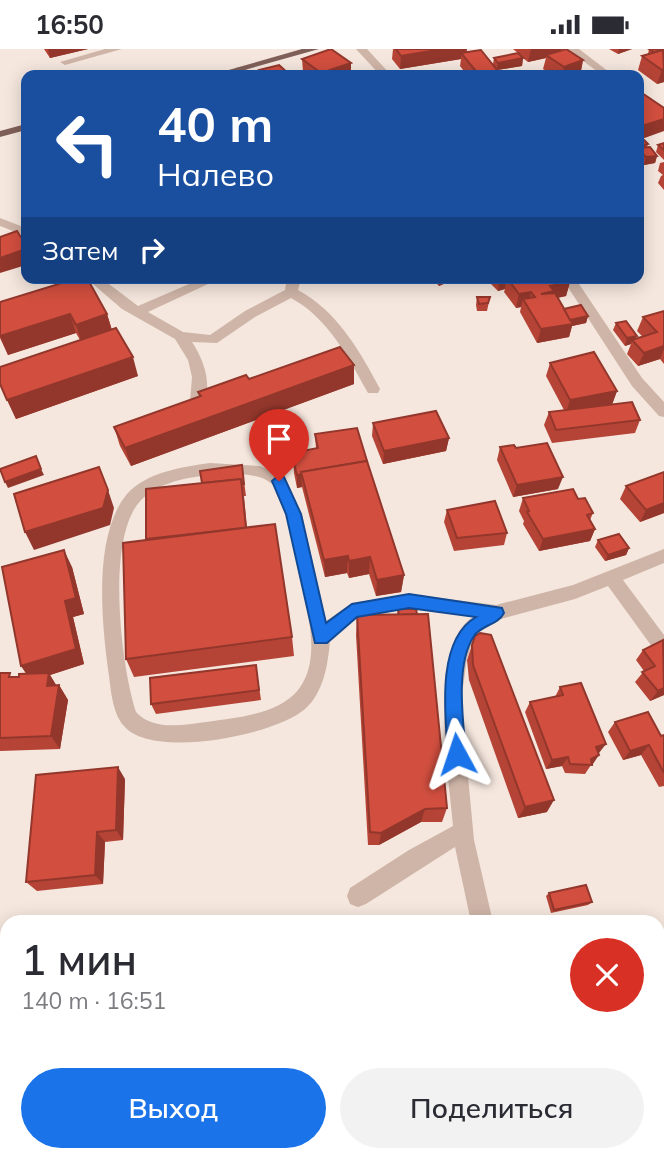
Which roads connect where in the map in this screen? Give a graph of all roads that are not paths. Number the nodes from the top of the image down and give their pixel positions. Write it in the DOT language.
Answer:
graph roads {
  1 [pos="117,49"];
  2 [pos="314,49"];
  3 [pos="361,49"];
  4 [pos="572,49"];
  5 [pos="65,62"];
  6 [pos="250,70"];
  7 [pos="381,70"];
  8 [pos="601,70"];
  9 [pos="21,128"];
  10 [pos="0,134"];
  11 [pos="0,222"];
  12 [pos="21,229"];
  13 [pos="100,284"];
  14 [pos="201,284"];
  15 [pos="572,284"];
  16 [pos="292,285"];
  17 [pos="136,311"];
  18 [pos="180,336"];
  19 [pos="212,340"];
  20 [pos="195,356"];
  21 [pos="373,389"];
  22 [pos="664,412"];
  23 [pos="174,414"];
  24 [pos="664,556"];
  25 [pos="611,577"];
  26 [pos="496,613"];
  27 [pos="321,638"];
  28 [pos="664,649"];
  29 [pos="463,831"];
  30 [pos="358,896"];
  31 [pos="481,915"];
  1 -- 5 [label="street"];
  2 -- 6 [label="main road"];
  3 -- 7 [label="street"];
  4 -- 8 [label="street"];
  9 -- 10 [label="main road"];
  11 -- 12 [label="street"];
  13 -- 17 [label="street"];
  14 -- 17 [label="street"];
  15 -- 22 [label="street"];
  16 -- 19 [label="street"];
  16 -- 21 [label="street"];
  17 -- 18 [label="street"];
  18 -- 19 [label="street"];
  18 -- 20 [label="street"];
  19 -- 20 [label="street"];
  20 -- 23 [label="street"];
  24 -- 25 [label="street"];
  25 -- 26 [label="street"];
  25 -- 28 [label="street"];
  26 -- 27 [label="street"];
  26 -- 29 [label="street"];
  27 -- 27 [label="street"];
  29 -- 30 [label="street"];
  29 -- 31 [label="street"];
}
